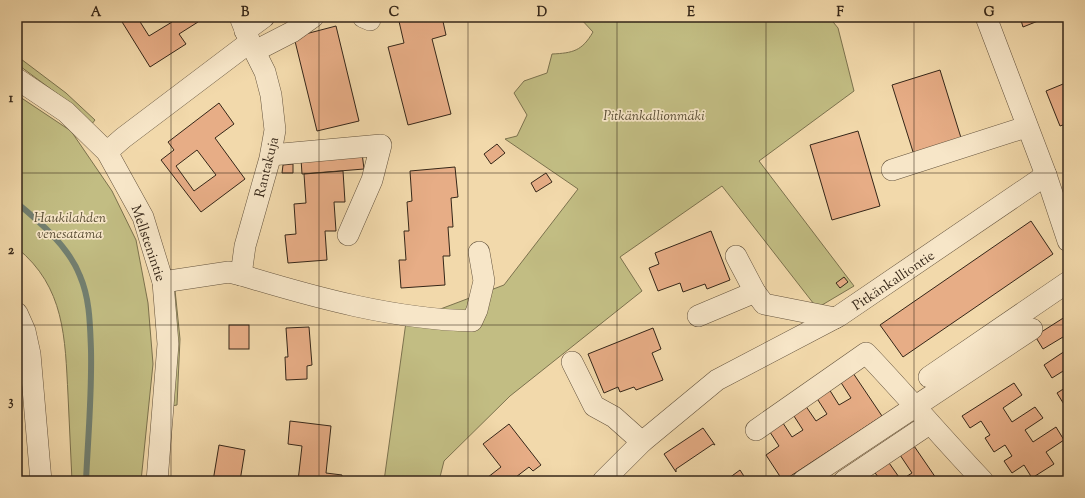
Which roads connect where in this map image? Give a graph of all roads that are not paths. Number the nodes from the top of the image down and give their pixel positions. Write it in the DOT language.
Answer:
graph roads {
  1 [pos="264,17"];
  2 [pos="313,17"];
  3 [pos="986,17"];
  4 [pos="248,35"];
  5 [pos="17,79"];
  6 [pos="1026,127"];
  7 [pos="107,152"];
  8 [pos="271,154"];
  9 [pos="892,170"];
  10 [pos="1046,175"];
  11 [pos="348,235"];
  12 [pos="1068,241"];
  13 [pos="479,252"];
  14 [pos="736,256"];
  15 [pos="242,275"];
  16 [pos="163,282"];
  17 [pos="1068,282"];
  18 [pos="755,292"];
  19 [pos="17,313"];
  20 [pos="698,316"];
  21 [pos="834,318"];
  22 [pos="1032,329"];
  23 [pos="572,362"];
  24 [pos="929,377"];
  25 [pos="916,407"];
  26 [pos="929,424"];
  27 [pos="756,430"];
  28 [pos="642,442"];
  29 [pos="41,481"];
  30 [pos="157,481"];
  31 [pos="603,481"];
  32 [pos="803,481"];
  33 [pos="844,481"];
  34 [pos="983,481"];
  1 -- 4 [label="street"];
  2 -- 4 [label="street"];
  3 -- 6 [label="street"];
  4 -- 7 [label="street"];
  4 -- 8 [label="street, Rantakuja"];
  5 -- 7 [label="street, Mellstenintie"];
  6 -- 9 [label="street"];
  6 -- 10 [label="street"];
  7 -- 16 [label="street, Mellstenintie"];
  8 -- 11 [label="street"];
  8 -- 15 [label="street, Rantakuja"];
  10 -- 12 [label="street"];
  10 -- 21 [label="street, Pitkänkalliontie"];
  13 -- 15 [label="street"];
  14 -- 18 [label="street"];
  15 -- 16 [label="street"];
  16 -- 30 [label="street, Mellstenintie"];
  17 -- 24 [label="street"];
  18 -- 20 [label="street"];
  18 -- 21 [label="street"];
  19 -- 29 [label="street"];
  21 -- 28 [label="street, Pitkänkalliontie"];
  22 -- 25 [label="street"];
  23 -- 28 [label="street"];
  25 -- 26 [label="street"];
  25 -- 27 [label="street"];
  25 -- 32 [label="street"];
  26 -- 33 [label="street"];
  26 -- 34 [label="street"];
  28 -- 31 [label="street, Pitkänkalliontie"];
}
